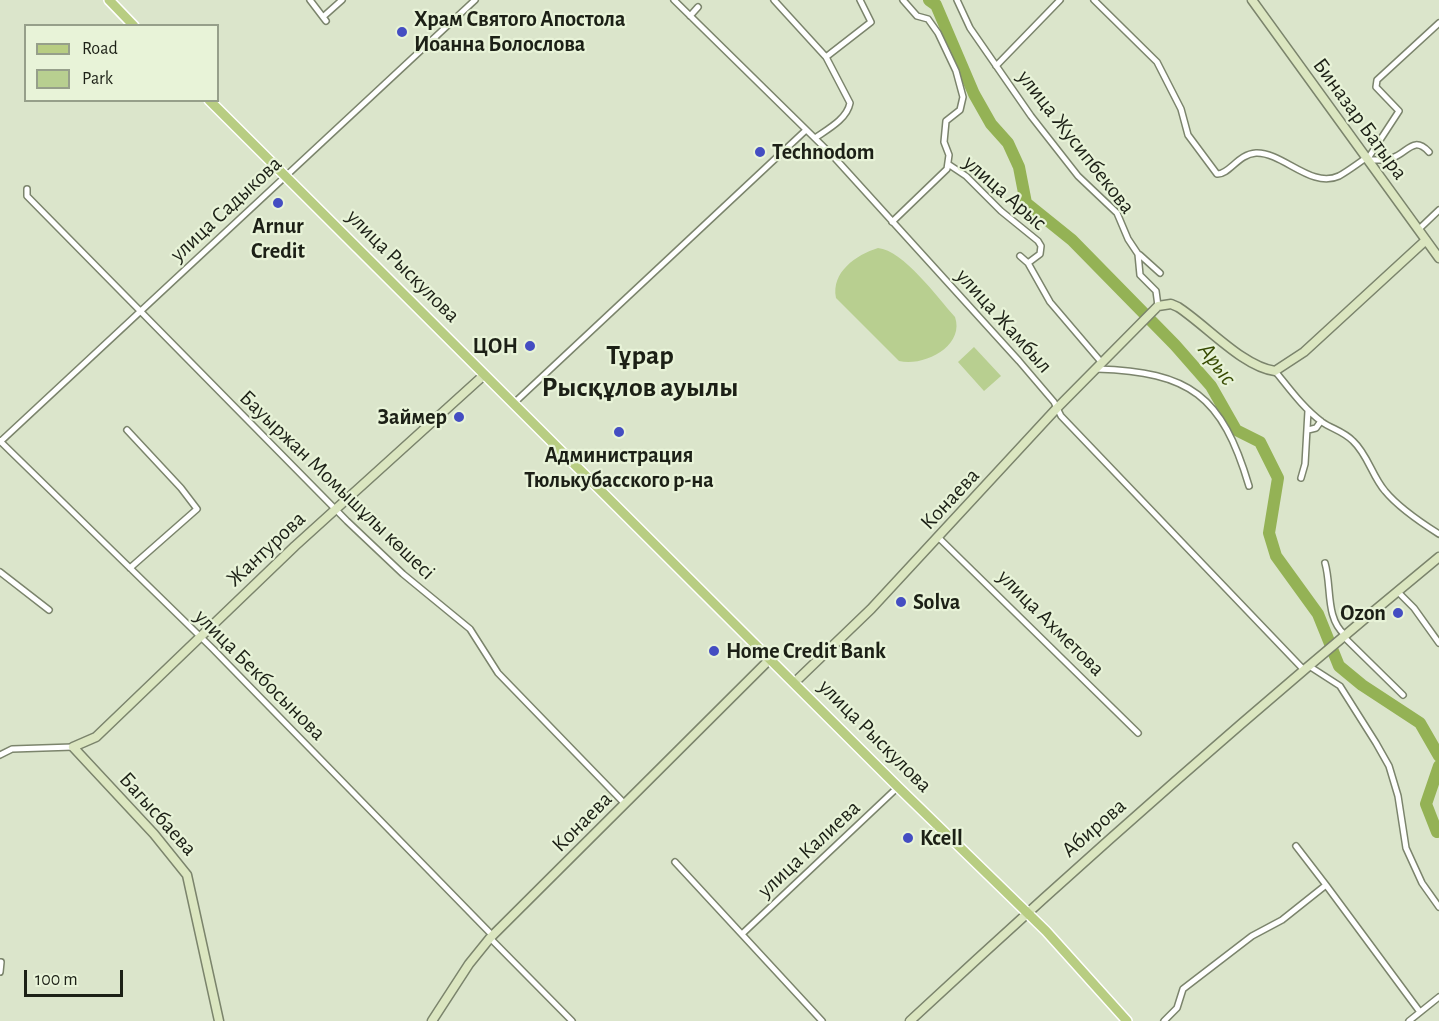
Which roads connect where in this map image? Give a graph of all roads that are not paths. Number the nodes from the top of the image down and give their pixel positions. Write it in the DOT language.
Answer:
graph roads {
  1 [pos="109,0"];
  2 [pos="310,0"];
  3 [pos="342,0"];
  4 [pos="475,0"];
  5 [pos="674,0"];
  6 [pos="774,0"];
  7 [pos="860,0"];
  8 [pos="903,0"];
  9 [pos="957,0"];
  10 [pos="1060,0"];
  11 [pos="1094,0"];
  12 [pos="1252,0"];
  13 [pos="698,7"];
  14 [pos="690,16"];
  15 [pos="1439,23"];
  16 [pos="132,24"];
  17 [pos="826,57"];
  18 [pos="996,66"];
  19 [pos="211,102"];
  20 [pos="806,130"];
  21 [pos="815,138"];
  22 [pos="1429,152"];
  23 [pos="1367,159"];
  24 [pos="948,164"];
  25 [pos="285,177"];
  26 [pos="27,189"];
  27 [pos="1439,210"];
  28 [pos="892,222"];
  29 [pos="1418,230"];
  30 [pos="1426,240"];
  31 [pos="1138,254"];
  32 [pos="1020,256"];
  33 [pos="1439,258"];
  34 [pos="1028,263"];
  35 [pos="1160,273"];
  36 [pos="1158,306"];
  37 [pos="140,313"];
  38 [pos="1099,366"];
  39 [pos="1275,371"];
  40 [pos="484,375"];
  41 [pos="513,404"];
  42 [pos="1057,408"];
  43 [pos="1308,411"];
  44 [pos="1321,421"];
  45 [pos="127,430"];
  46 [pos="1308,430"];
  47 [pos="0,441"];
  48 [pos="1301,478"];
  49 [pos="1249,486"];
  50 [pos="335,508"];
  51 [pos="1439,534"];
  52 [pos="939,538"];
  53 [pos="1439,557"];
  54 [pos="1325,563"];
  55 [pos="130,568"];
  56 [pos="0,572"];
  57 [pos="1397,591"];
  58 [pos="49,610"];
  59 [pos="199,637"];
  60 [pos="1342,638"];
  61 [pos="1439,643"];
  62 [pos="770,659"];
  63 [pos="1308,667"];
  64 [pos="794,683"];
  65 [pos="1403,695"];
  66 [pos="1138,733"];
  67 [pos="73,747"];
  68 [pos="1,753"];
  69 [pos="898,788"];
  70 [pos="625,804"];
  71 [pos="1296,846"];
  72 [pos="675,862"];
  73 [pos="1326,885"];
  74 [pos="1439,906"];
  75 [pos="1027,912"];
  76 [pos="742,934"];
  77 [pos="492,937"];
  78 [pos="1,962"];
  79 [pos="0,972"];
  80 [pos="1439,997"];
  81 [pos="1420,1012"];
  82 [pos="219,1021"];
  83 [pos="432,1021"];
  84 [pos="572,1021"];
  85 [pos="822,1021"];
  86 [pos="910,1021"];
  87 [pos="1127,1021"];
  88 [pos="1164,1021"];
  89 [pos="1409,1021"];
  1 -- 16 [label="main road"];
  2 -- 3 [label="street"];
  4 -- 25 [label="street, улица Садыкова"];
  5 -- 14 [label="street, улица Жамбыл"];
  6 -- 17 [label="street"];
  7 -- 17 [label="street"];
  8 -- 24 [label="street"];
  9 -- 18 [label="street, улица Жусипбекова"];
  10 -- 18 [label="street"];
  11 -- 23 [label="street"];
  12 -- 23 [label="street, Биназар Батыра"];
  13 -- 14 [label="street"];
  14 -- 20 [label="street, улица Жамбыл"];
  15 -- 23 [label="street"];
  17 -- 21 [label="street"];
  18 -- 31 [label="street, улица Жусипбекова"];
  19 -- 25 [label="main road, улица Рыскулова"];
  20 -- 21 [label="street, улица Жамбыл"];
  20 -- 41 [label="street"];
  21 -- 28 [label="street, улица Жамбыл"];
  22 -- 23 [label="street"];
  23 -- 29 [label="street, Биназар Батыра"];
  24 -- 28 [label="street"];
  24 -- 34 [label="street, улица Арыс"];
  25 -- 37 [label="street, улица Садыкова"];
  25 -- 40 [label="main road, улица Рыскулова"];
  26 -- 37 [label="street, Бауыржан Момышұлы көшесі"];
  27 -- 29 [label="street"];
  28 -- 42 [label="street, улица Жамбыл"];
  29 -- 30 [label="street, Биназар Батыра"];
  30 -- 33 [label="street, Биназар Батыра"];
  30 -- 39 [label="street"];
  31 -- 35 [label="street"];
  31 -- 36 [label="street, улица Жусипбекова"];
  32 -- 34 [label="street, улица Арыс"];
  34 -- 38 [label="street, улица Арыс"];
  36 -- 38 [label="street, Конаева"];
  36 -- 39 [label="street"];
  37 -- 47 [label="street, улица Садыкова"];
  37 -- 50 [label="street, Бауыржан Момышұлы көшесі"];
  38 -- 42 [label="street, Конаева"];
  38 -- 49 [label="street"];
  39 -- 43 [label="street"];
  40 -- 41 [label="main road, улица Рыскулова"];
  40 -- 50 [label="street, Жантурова"];
  41 -- 62 [label="main road, улица Рыскулова"];
  42 -- 52 [label="street, Конаева"];
  42 -- 63 [label="street, улица Жамбыл"];
  43 -- 44 [label="street"];
  43 -- 46 [label="street"];
  44 -- 46 [label="street"];
  44 -- 51 [label="street"];
  45 -- 55 [label="street"];
  46 -- 48 [label="street"];
  47 -- 55 [label="street, улица Бекбосынова"];
  50 -- 59 [label="street, Жантурова"];
  50 -- 70 [label="street, Бауыржан Момышұлы көшесі"];
  52 -- 64 [label="street, Конаева"];
  52 -- 66 [label="street, улица Ахметова"];
  53 -- 57 [label="street"];
  54 -- 60 [label="street"];
  55 -- 59 [label="street, улица Бекбосынова"];
  56 -- 58 [label="street"];
  57 -- 60 [label="street"];
  57 -- 61 [label="street"];
  59 -- 67 [label="street, Жантурова"];
  59 -- 77 [label="street, улица Бекбосынова"];
  60 -- 63 [label="street, Абирова"];
  60 -- 65 [label="street"];
  62 -- 64 [label="main road, улица Рыскулова"];
  62 -- 70 [label="street, Конаева"];
  63 -- 74 [label="street, улица Жамбыл"];
  63 -- 75 [label="street, Абирова"];
  64 -- 69 [label="main road, улица Рыскулова"];
  67 -- 68 [label="street"];
  67 -- 82 [label="street, Багысбаева"];
  69 -- 75 [label="main road, улица Рыскулова"];
  69 -- 76 [label="street, улица Калиева"];
  70 -- 77 [label="street, Конаева"];
  71 -- 73 [label="street"];
  72 -- 76 [label="street"];
  73 -- 81 [label="street"];
  73 -- 88 [label="street"];
  75 -- 86 [label="street, Абирова"];
  75 -- 87 [label="main road, улица Рыскулова"];
  76 -- 85 [label="street"];
  77 -- 83 [label="street, Конаева"];
  77 -- 84 [label="street, улица Бекбосынова"];
  78 -- 79 [label="street"];
  80 -- 81 [label="street"];
  81 -- 89 [label="street"];
}
